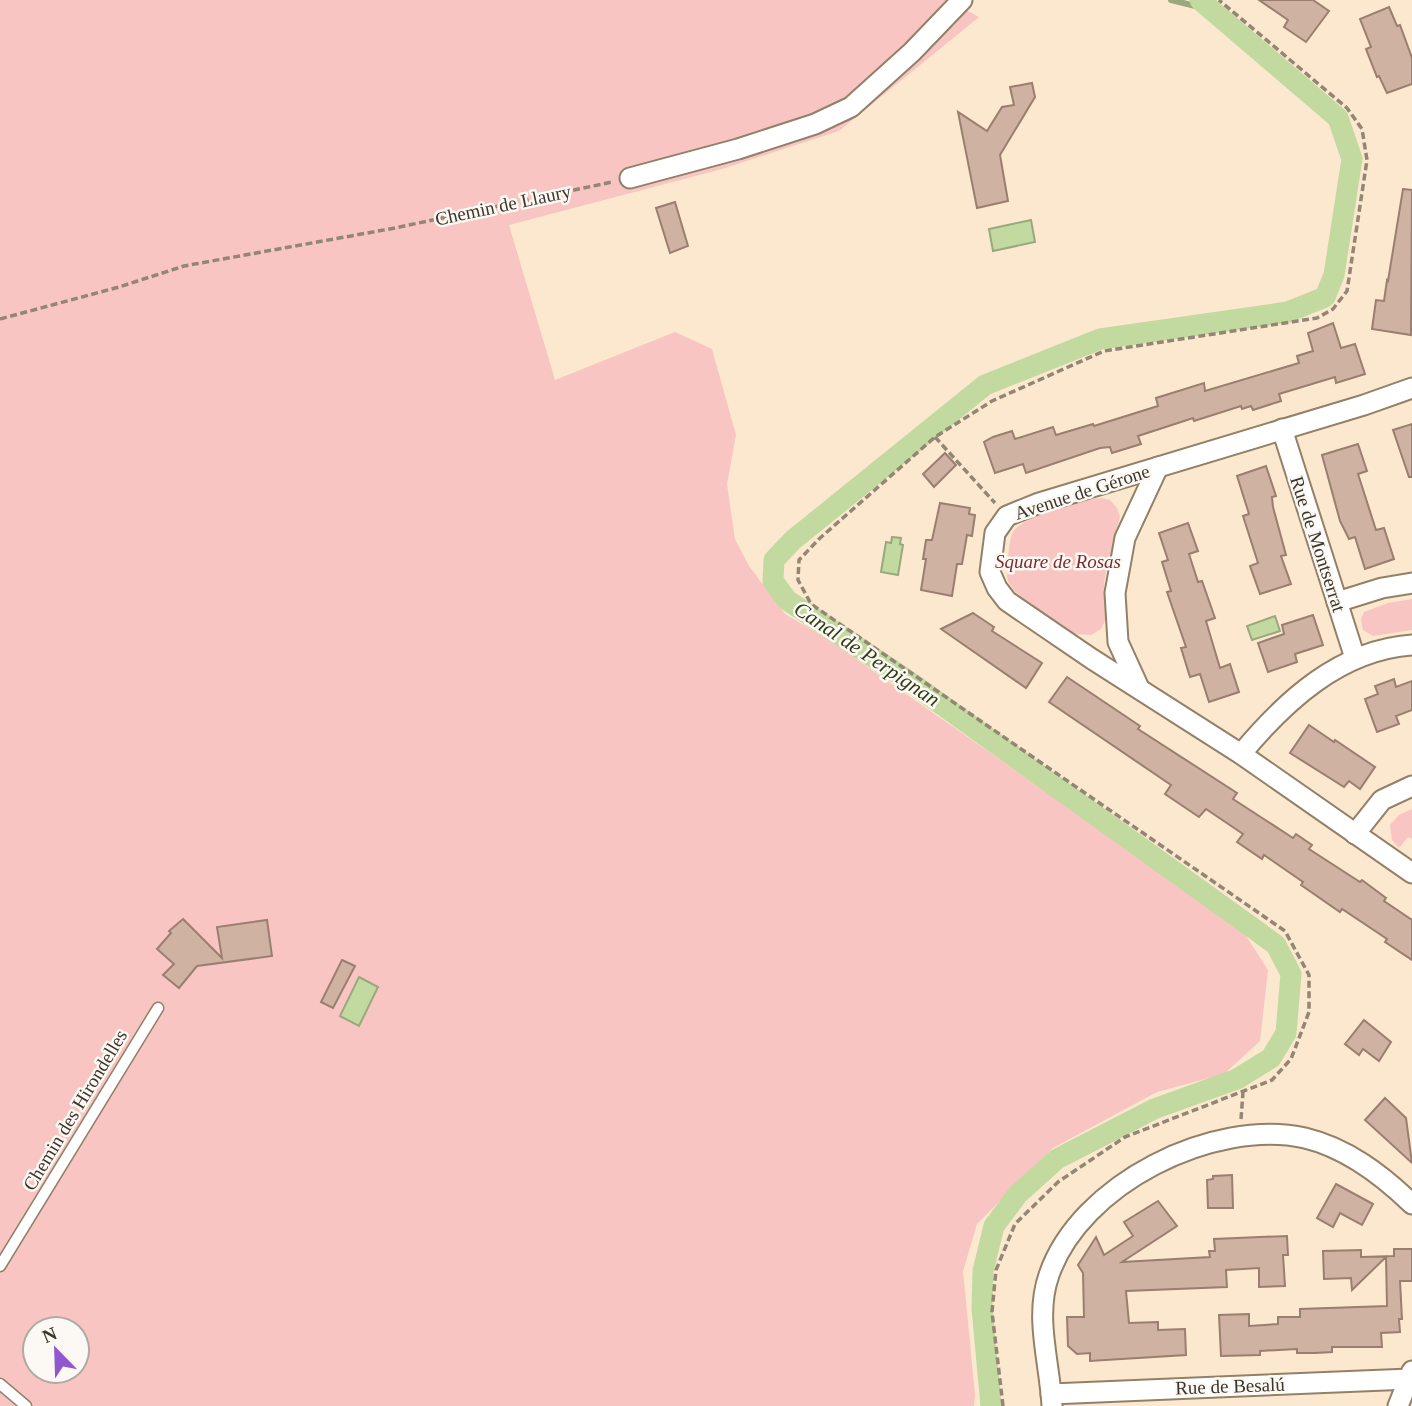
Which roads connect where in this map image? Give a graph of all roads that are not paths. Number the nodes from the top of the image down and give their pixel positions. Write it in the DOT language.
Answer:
graph roads {
  1 [pos="962,0"];
  2 [pos="630,178"];
  3 [pos="1412,388"];
  4 [pos="1282,429"];
  5 [pos="1158,467"];
  6 [pos="1412,583"];
  7 [pos="1337,601"];
  8 [pos="1412,645"];
  9 [pos="1355,658"];
  10 [pos="1140,689"];
  11 [pos="1241,754"];
  12 [pos="1412,786"];
  13 [pos="1355,834"];
  14 [pos="1412,873"];
  15 [pos="158,1007"];
  16 [pos="1412,1204"];
  17 [pos="0,1266"];
  18 [pos="1411,1375"];
  19 [pos="0,1384"];
  20 [pos="1051,1400"];
  21 [pos="26,1406"];
  22 [pos="1398,1406"];
  1 -- 2 [label="street"];
  3 -- 4 [label="street, Avenue de Gérone"];
  4 -- 5 [label="street, Avenue de Gérone"];
  4 -- 7 [label="street, Rue de Montserrat"];
  5 -- 10 [label="street, Avenue de Gérone"];
  5 -- 10 [label="street, Avenue de Gérone"];
  6 -- 7 [label="street"];
  7 -- 9 [label="street, Rue de Montserrat"];
  8 -- 9 [label="street"];
  9 -- 11 [label="street"];
  10 -- 11 [label="street, Avenue de Gérone"];
  11 -- 13 [label="street, Avenue de Gérone"];
  12 -- 13 [label="street"];
  13 -- 14 [label="street, Avenue de Gérone"];
  15 -- 17 [label="lane, Chemin des Hirondelles"];
  16 -- 20 [label="street"];
  18 -- 20 [label="street, Rue de Besalú"];
  18 -- 22 [label="street"];
  19 -- 21 [label="lane"];
}
